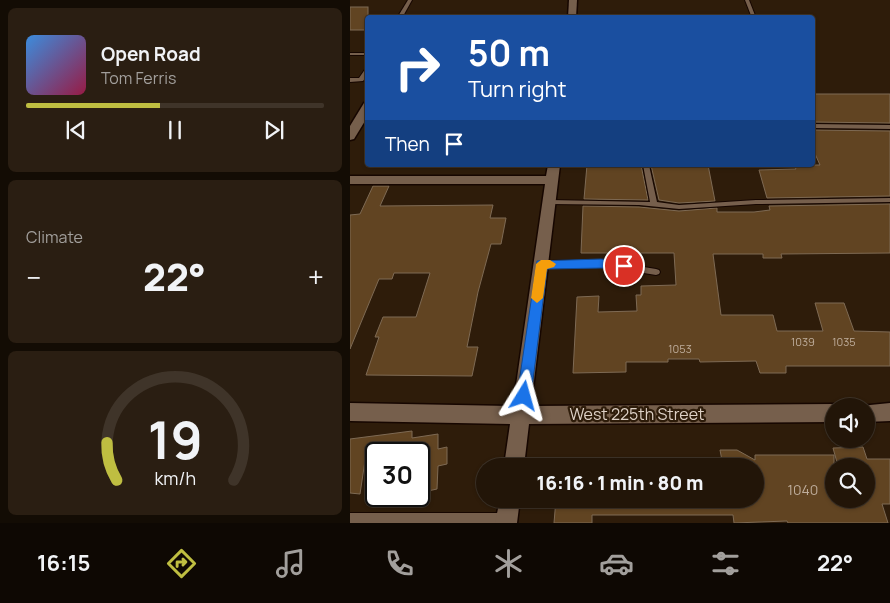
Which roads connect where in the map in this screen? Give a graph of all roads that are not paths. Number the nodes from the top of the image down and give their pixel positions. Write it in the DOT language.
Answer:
graph roads {
  1 [pos="410,0"];
  2 [pos="573,0"];
  3 [pos="747,0"];
  4 [pos="401,15"];
  5 [pos="572,15"];
  6 [pos="753,15"];
  7 [pos="350,54"];
  8 [pos="365,54"];
  9 [pos="365,74"];
  10 [pos="350,80"];
  11 [pos="365,111"];
  12 [pos="815,126"];
  13 [pos="890,127"];
  14 [pos="350,136"];
  15 [pos="646,167"];
  16 [pos="553,172"];
  17 [pos="350,180"];
  18 [pos="890,200"];
  19 [pos="549,202"];
  20 [pos="654,205"];
  21 [pos="541,264"];
  22 [pos="656,272"];
  23 [pos="350,412"];
  24 [pos="890,412"];
  25 [pos="825,413"];
  26 [pos="875,413"];
  27 [pos="521,415"];
  28 [pos="515,458"];
  29 [pos="508,513"];
  30 [pos="350,518"];
  1 -- 4 [label="lane"];
  2 -- 5 [label="street"];
  3 -- 6 [label="lane"];
  7 -- 8 [label="lane"];
  9 -- 10 [label="lane"];
  11 -- 14 [label="street"];
  12 -- 13 [label="lane"];
  15 -- 20 [label="lane"];
  16 -- 17 [label="street"];
  16 -- 19 [label="street"];
  18 -- 20 [label="lane"];
  19 -- 20 [label="lane"];
  19 -- 21 [label="street"];
  21 -- 22 [label="lane"];
  21 -- 27 [label="street"];
  23 -- 27 [label="street, West 225th Street"];
  24 -- 26 [label="street"];
  25 -- 27 [label="street, West 225th Street"];
  27 -- 28 [label="street"];
  29 -- 30 [label="lane"];
}
